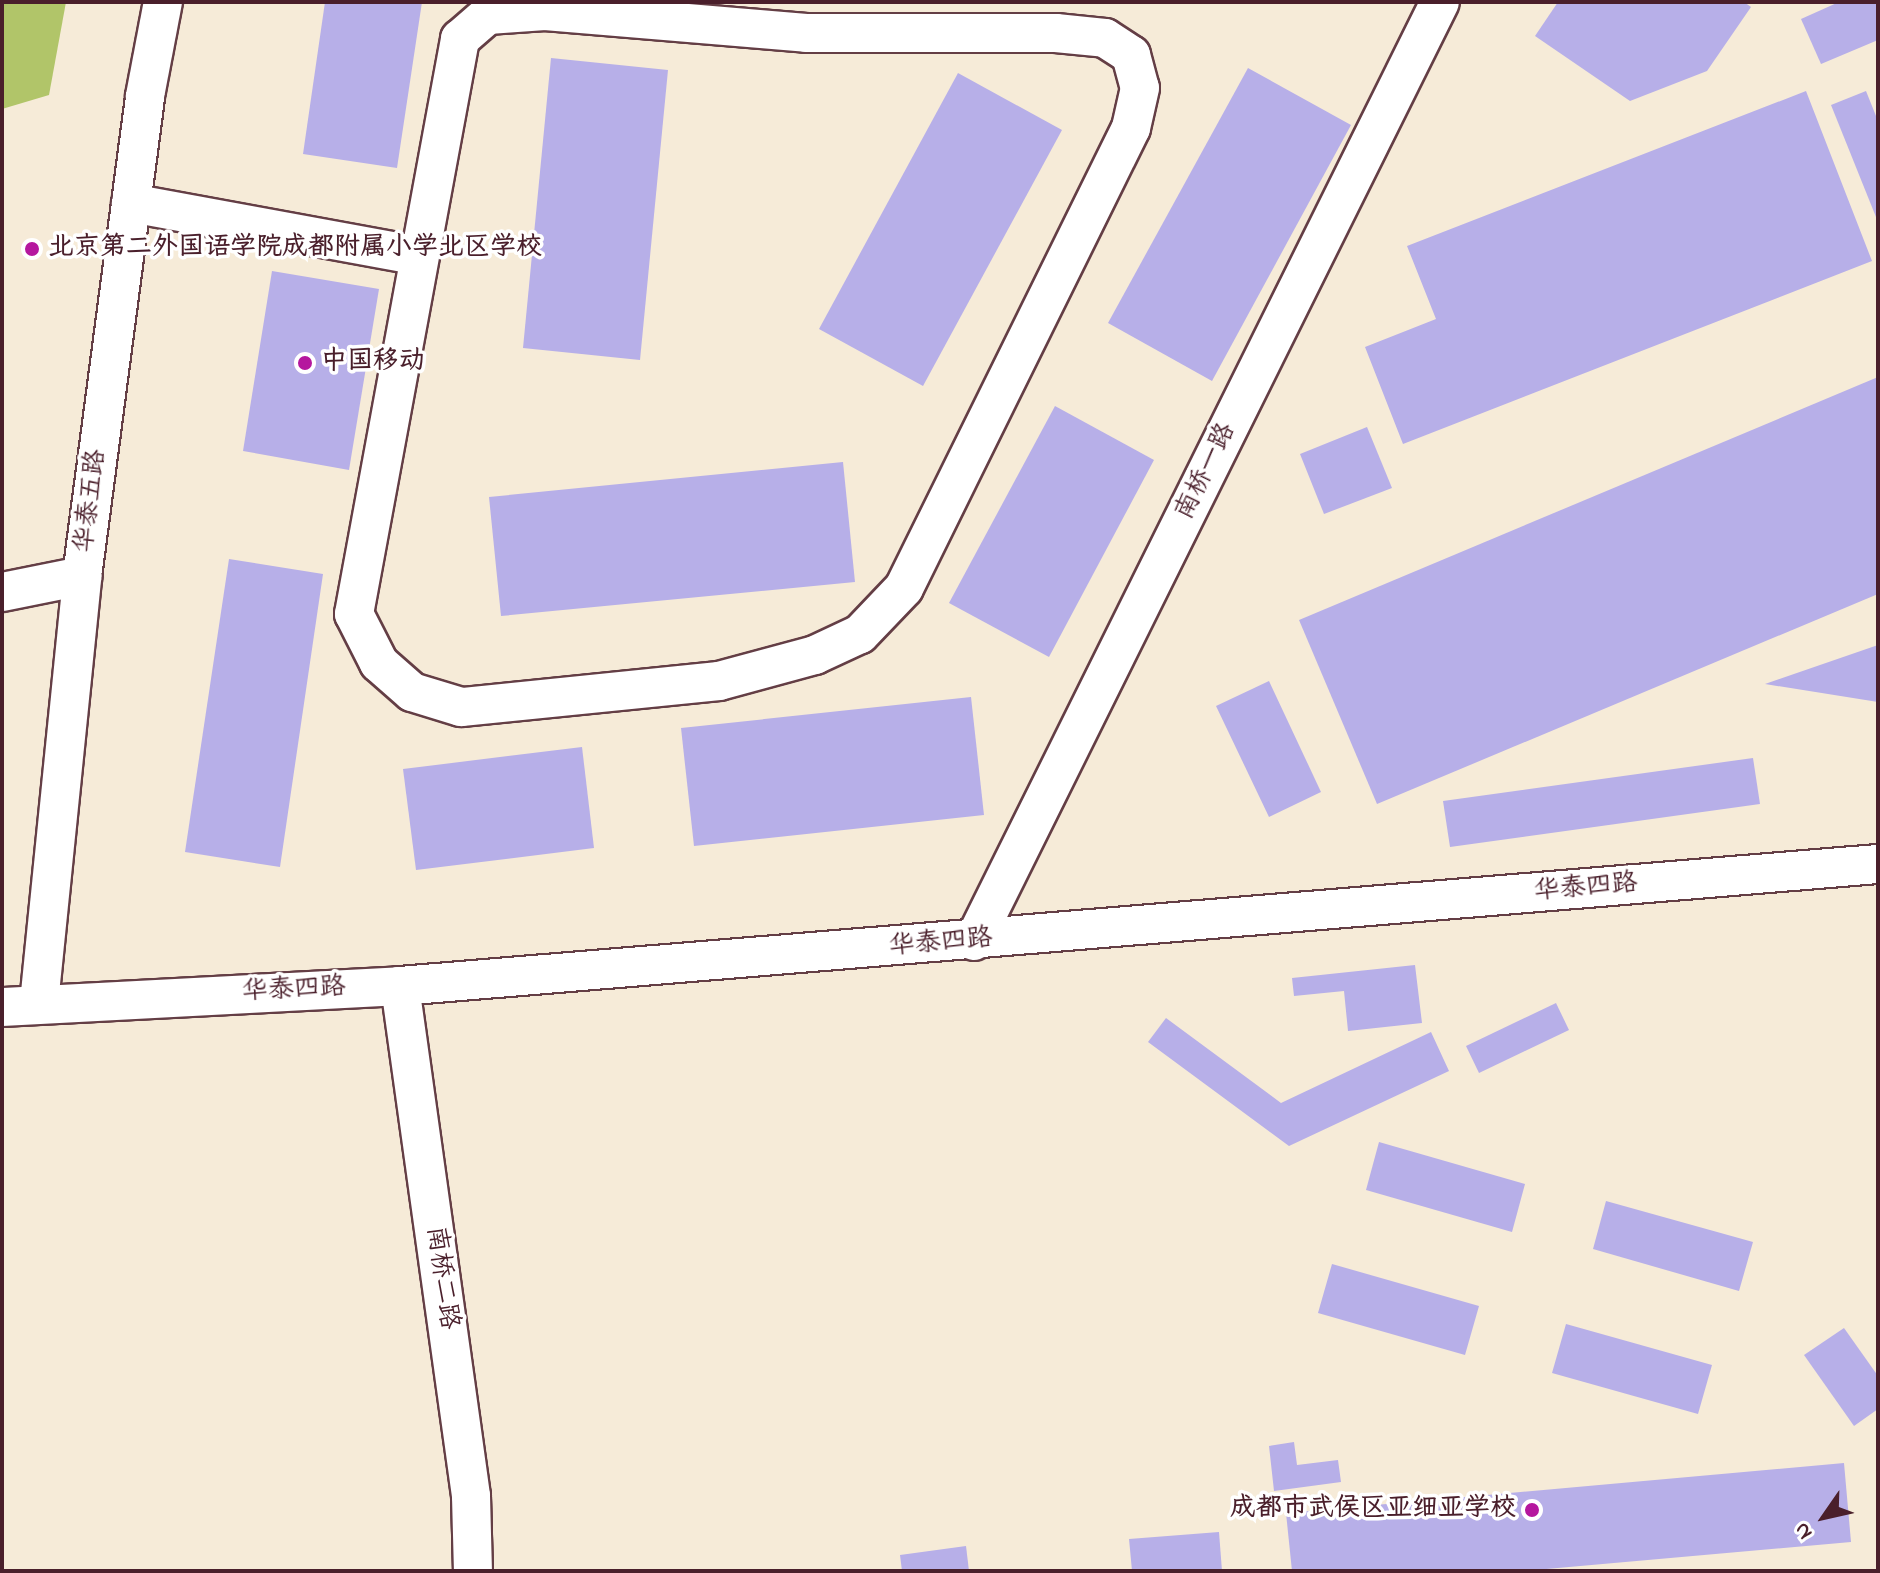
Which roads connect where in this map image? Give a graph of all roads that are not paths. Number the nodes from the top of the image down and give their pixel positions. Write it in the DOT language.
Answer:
graph roads {
  1 [pos="163,2"];
  2 [pos="1440,2"];
  3 [pos="131,203"];
  4 [pos="419,256"];
  5 [pos="82,576"];
  6 [pos="2,592"];
  7 [pos="1878,864"];
  8 [pos="974,941"];
  9 [pos="400,986"];
  10 [pos="39,1003"];
  11 [pos="2,1007"];
  12 [pos="473,1571"];
  1 -- 3 [label="street, 华泰五路"];
  2 -- 8 [label="street, 南桥一路"];
  3 -- 4 [label="street"];
  3 -- 5 [label="street, 华泰五路"];
  4 -- 4 [label="street"];
  5 -- 6 [label="street"];
  5 -- 10 [label="street, 华泰五路"];
  7 -- 8 [label="street, 华泰四路"];
  8 -- 9 [label="street, 华泰四路"];
  9 -- 10 [label="street, 华泰四路"];
  9 -- 12 [label="street, 南桥二路"];
  10 -- 11 [label="street, 华泰四路"];
}
